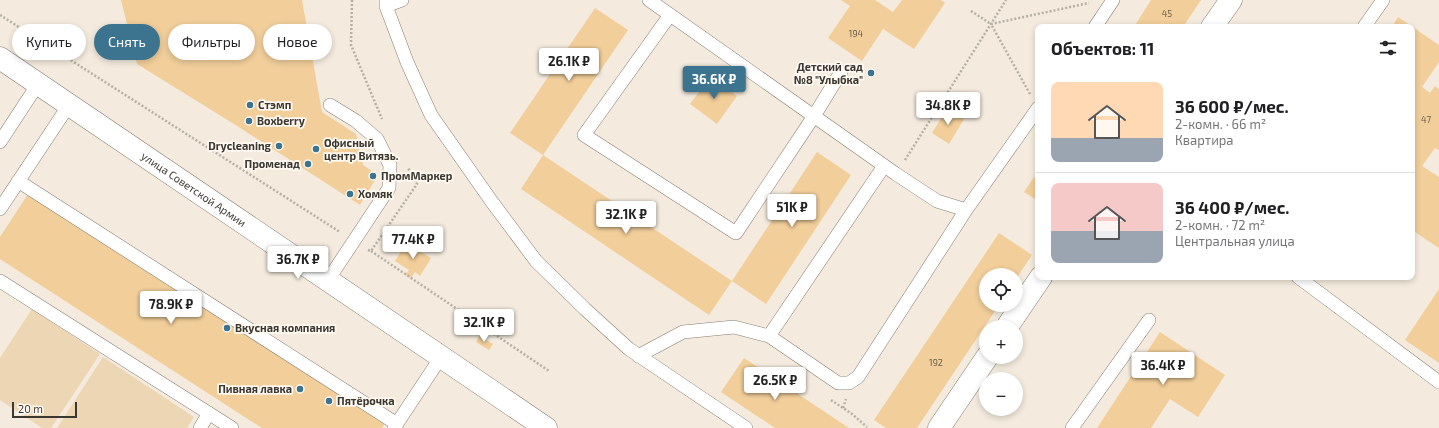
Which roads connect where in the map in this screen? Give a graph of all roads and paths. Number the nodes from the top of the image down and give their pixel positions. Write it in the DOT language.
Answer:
graph roads {
  1 [pos="352,0"];
  2 [pos="402,0"];
  3 [pos="649,0"];
  4 [pos="1006,0"];
  5 [pos="1113,0"];
  6 [pos="1231,0"];
  7 [pos="1383,0"];
  8 [pos="1094,2"];
  9 [pos="386,3"];
  10 [pos="971,11"];
  11 [pos="0,15"];
  12 [pos="670,15"];
  13 [pos="991,24"];
  14 [pos="1096,24"];
  15 [pos="1214,24"];
  16 [pos="1366,24"];
  17 [pos="0,58"];
  18 [pos="841,72"];
  19 [pos="38,84"];
  20 [pos="1031,94"];
  21 [pos="69,105"];
  22 [pos="330,105"];
  23 [pos="1035,112"];
  24 [pos="814,116"];
  25 [pos="385,124"];
  26 [pos="0,142"];
  27 [pos="406,164"];
  28 [pos="884,166"];
  29 [pos="896,174"];
  30 [pos="18,181"];
  31 [pos="0,209"];
  32 [pos="966,210"];
  33 [pos="354,241"];
  34 [pos="371,251"];
  35 [pos="328,280"];
  36 [pos="1039,280"];
  37 [pos="1302,280"];
  38 [pos="0,281"];
  39 [pos="1012,320"];
  40 [pos="1149,320"];
  41 [pos="769,336"];
  42 [pos="638,356"];
  43 [pos="441,357"];
  44 [pos="982,364"];
  45 [pos="549,371"];
  46 [pos="1439,382"];
  47 [pos="209,414"];
  48 [pos="396,426"];
  49 [pos="200,428"];
  50 [pos="232,428"];
  51 [pos="546,428"];
  52 [pos="746,428"];
  53 [pos="939,428"];
  54 [pos="1072,428"];
  1 -- 25 [label="path"];
  2 -- 9 [label="lane"];
  3 -- 12 [label="lane"];
  4 -- 13 [label="path"];
  5 -- 14 [label="lane"];
  6 -- 15 [label="main road"];
  7 -- 16 [label="lane"];
  8 -- 13 [label="path"];
  9 -- 42 [label="lane"];
  10 -- 13 [label="path"];
  11 -- 33 [label="path"];
  12 -- 24 [label="lane"];
  12 -- 24 [label="lane"];
  13 -- 20 [label="path"];
  13 -- 29 [label="path"];
  17 -- 19 [label="main road, улица Советской Армии"];
  18 -- 24 [label="lane"];
  19 -- 21 [label="main road, улица Советской Армии"];
  19 -- 26 [label="lane"];
  21 -- 30 [label="lane"];
  21 -- 35 [label="main road, улица Советской Армии"];
  22 -- 33 [label="lane"];
  23 -- 32 [label="lane"];
  24 -- 28 [label="lane"];
  27 -- 34 [label="path"];
  28 -- 29 [label="lane"];
  28 -- 41 [label="lane"];
  29 -- 32 [label="lane"];
  30 -- 31 [label="lane"];
  30 -- 48 [label="lane"];
  32 -- 41 [label="lane"];
  33 -- 34 [label="path"];
  33 -- 35 [label="lane"];
  34 -- 45 [label="path"];
  35 -- 43 [label="main road, улица Советской Армии"];
  36 -- 39 [label="main road"];
  37 -- 46 [label="lane"];
  38 -- 47 [label="lane"];
  40 -- 54 [label="lane"];
  41 -- 42 [label="lane"];
  42 -- 52 [label="lane"];
  43 -- 48 [label="lane"];
  43 -- 51 [label="main road, улица Советской Армии"];
  44 -- 53 [label="main road"];
  47 -- 49 [label="lane"];
  47 -- 50 [label="lane"];
}
